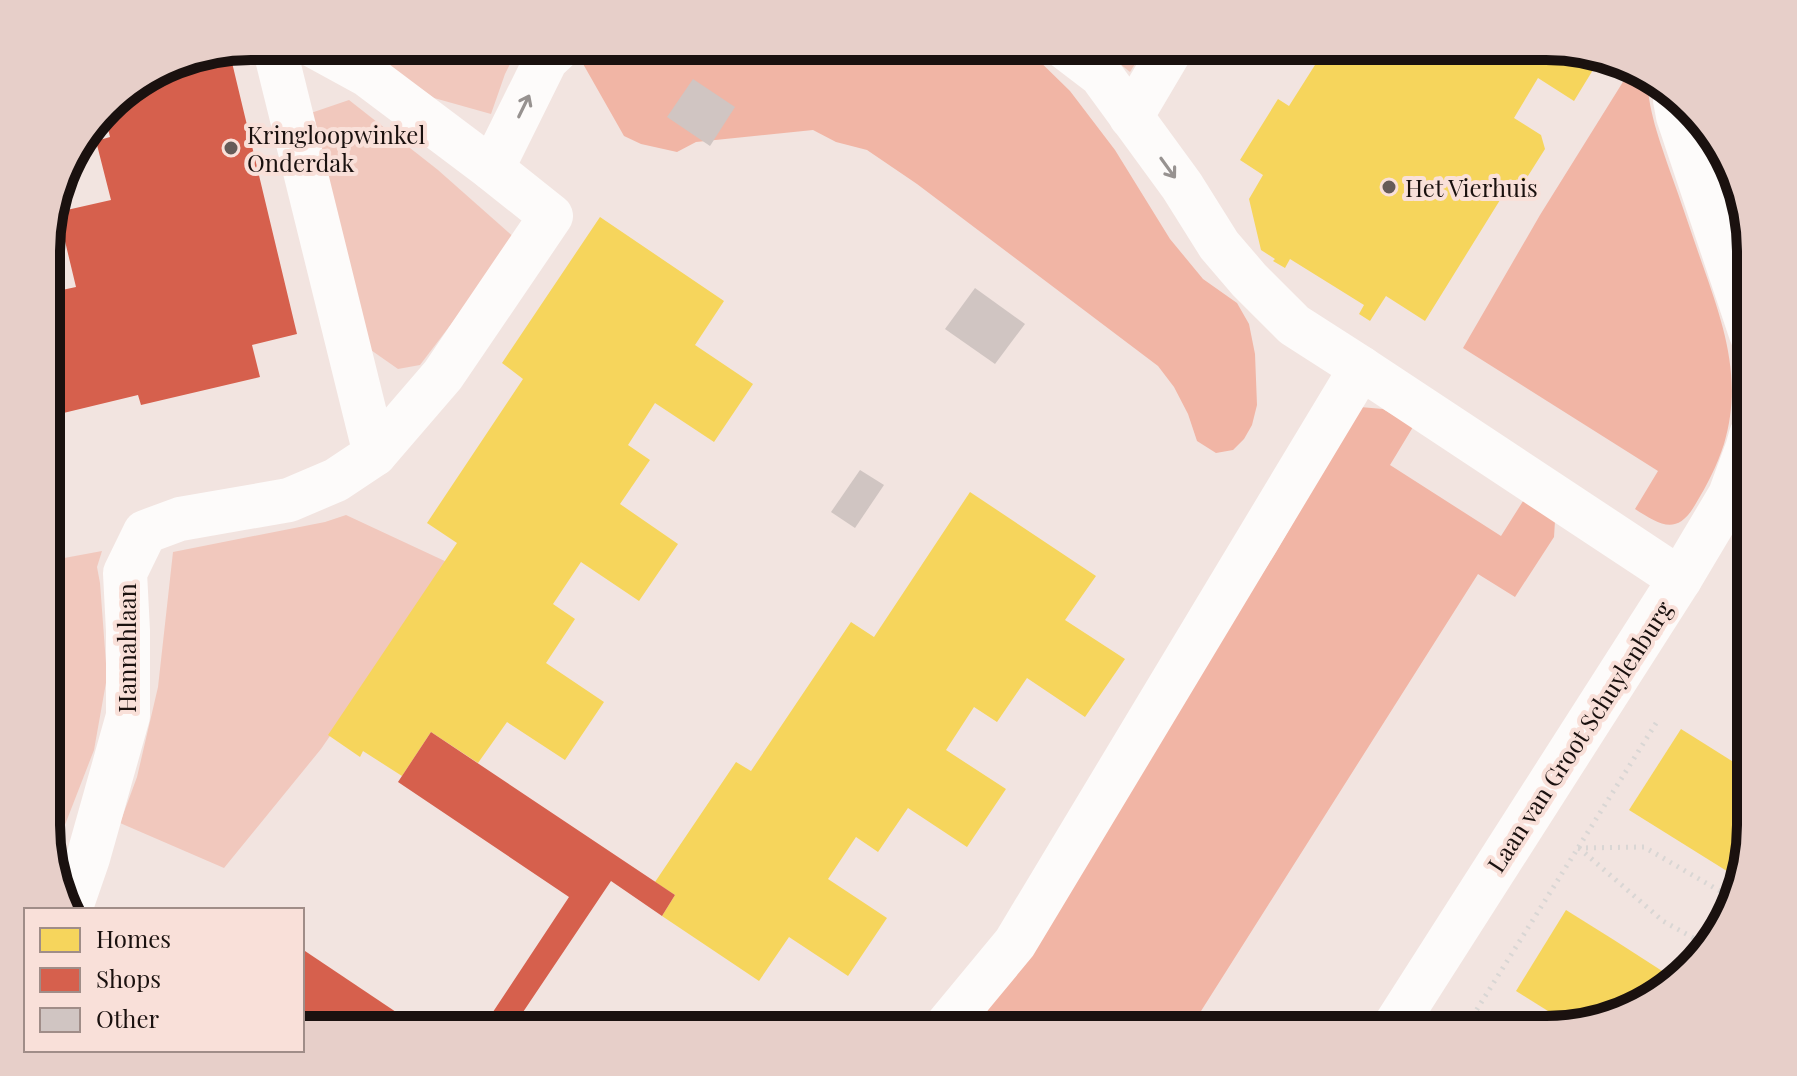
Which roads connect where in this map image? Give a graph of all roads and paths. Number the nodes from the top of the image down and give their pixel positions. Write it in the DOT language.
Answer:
graph roads {
  1 [pos="277,60"];
  2 [pos="340,60"];
  3 [pos="546,60"];
  4 [pos="1081,60"];
  5 [pos="1165,60"];
  6 [pos="1677,113"];
  7 [pos="1131,117"];
  8 [pos="492,169"];
  9 [pos="1737,292"];
  10 [pos="1361,368"];
  11 [pos="375,454"];
  12 [pos="1737,477"];
  13 [pos="1680,579"];
  14 [pos="1660,717"];
  15 [pos="1578,848"];
  16 [pos="1724,893"];
  17 [pos="75,897"];
  18 [pos="1697,940"];
  19 [pos="955,1016"];
  20 [pos="1401,1016"];
  21 [pos="1473,1016"];
  1 -- 11 [label="street"];
  2 -- 8 [label="street, Hannahlaan"];
  8 -- 3 [label="street, one-way"];
  4 -- 7 [label="street"];
  5 -- 7 [label="street"];
  6 -- 9 [label="street"];
  7 -- 10 [label="street, one-way"];
  8 -- 11 [label="street, Hannahlaan"];
  10 -- 13 [label="street"];
  10 -- 19 [label="street"];
  11 -- 17 [label="street, Hannahlaan"];
  12 -- 13 [label="street, Laan van Groot Schuylenburg"];
  13 -- 20 [label="street, Laan van Groot Schuylenburg"];
  14 -- 15 [label="path"];
  15 -- 16 [label="path"];
  15 -- 18 [label="path"];
  15 -- 21 [label="path"];
}
